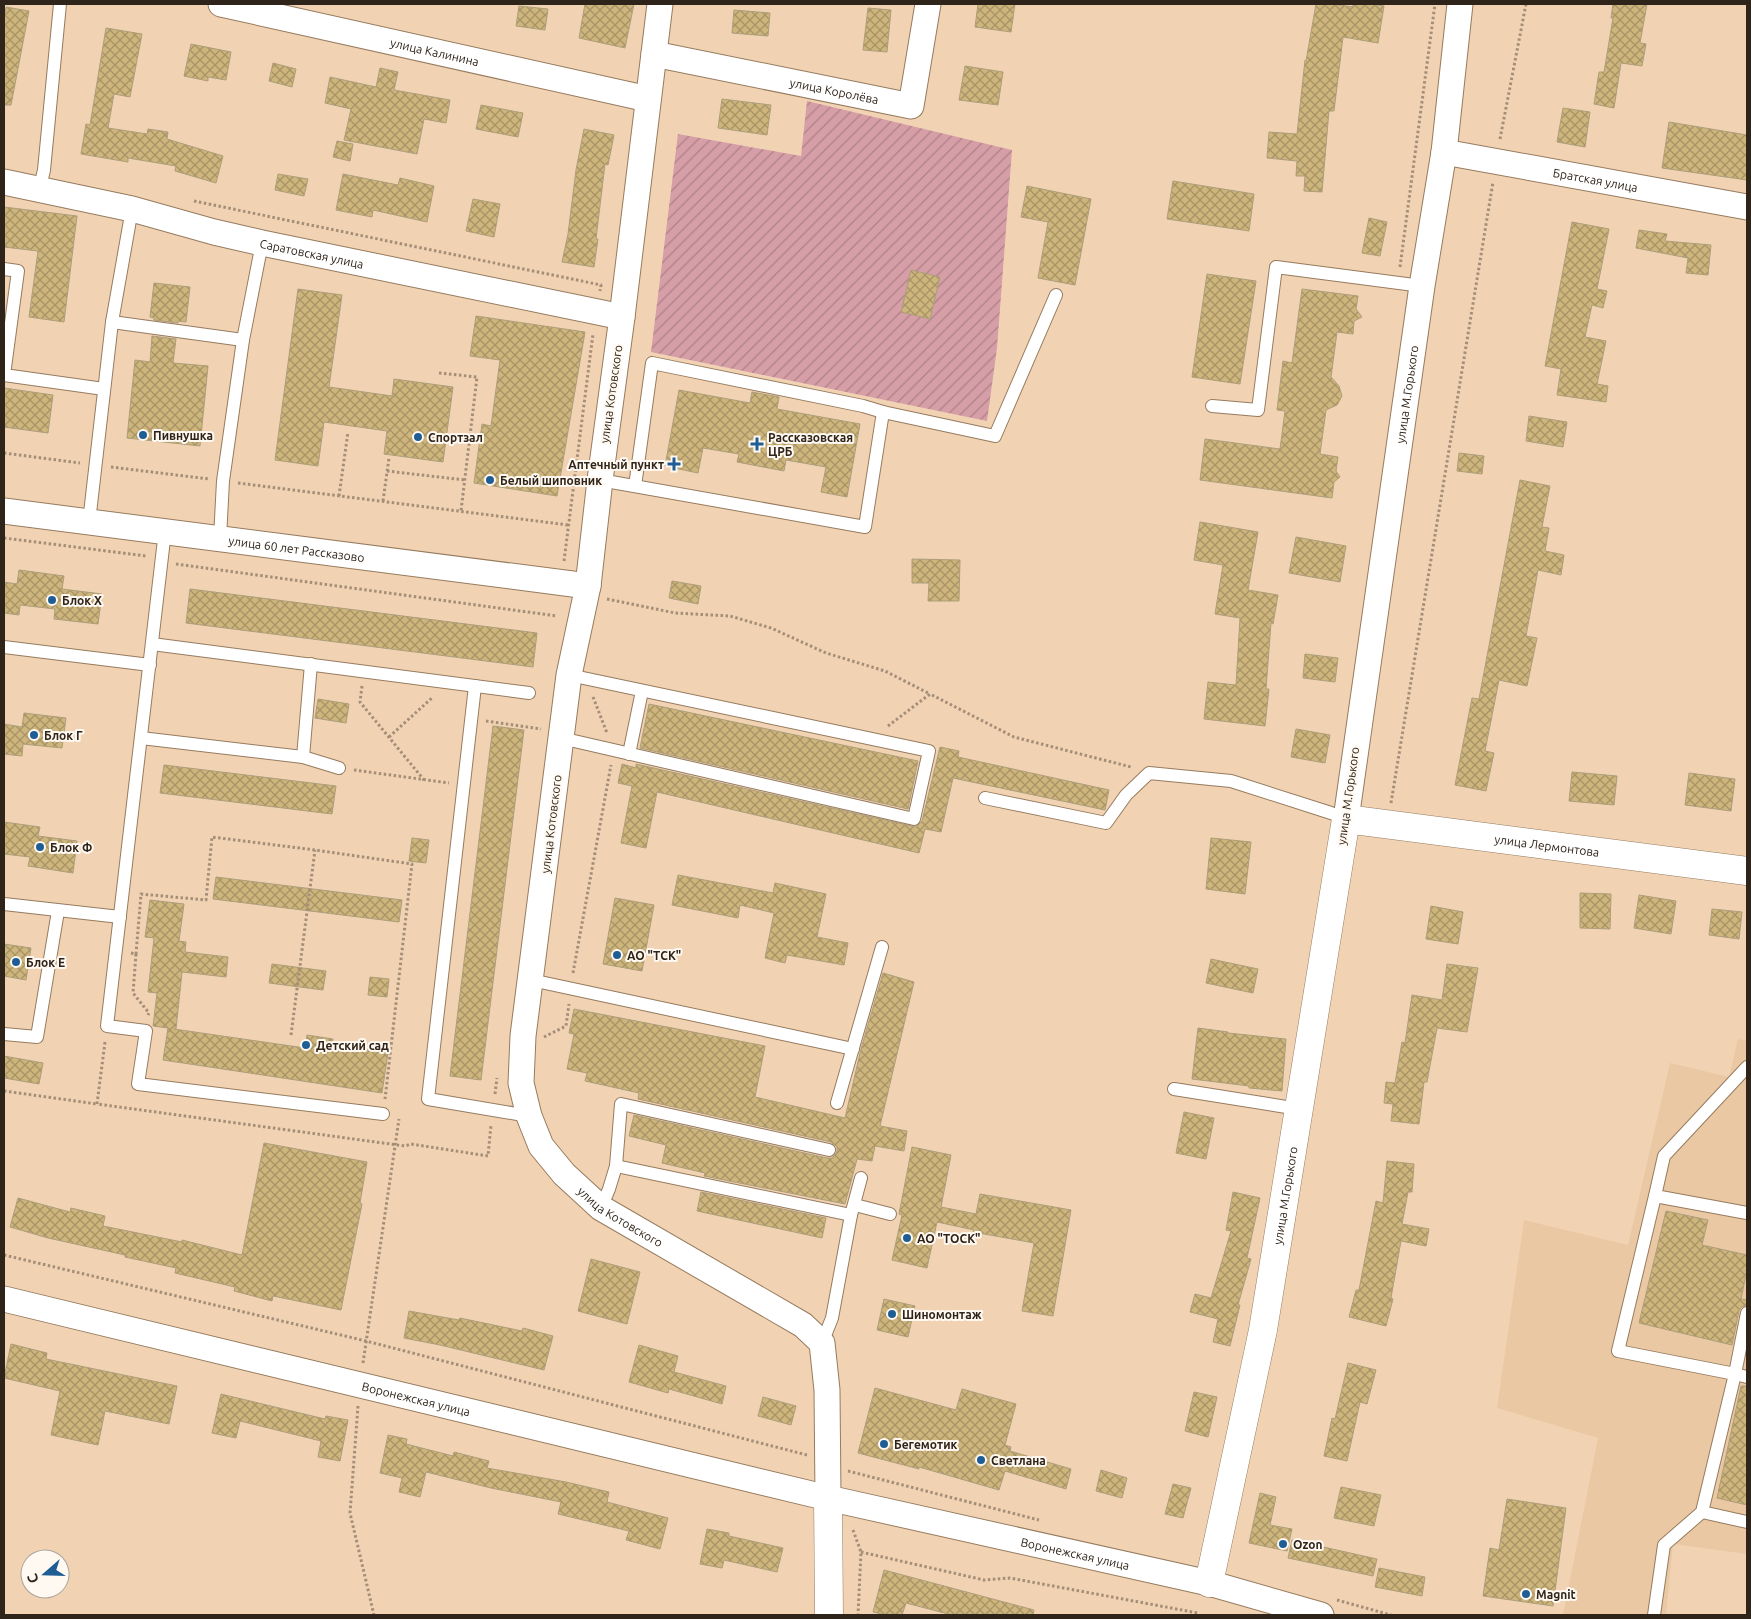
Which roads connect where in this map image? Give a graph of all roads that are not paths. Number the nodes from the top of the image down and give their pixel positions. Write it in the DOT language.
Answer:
graph roads {
  1 [pos="60,4"];
  2 [pos="221,4"];
  3 [pos="660,4"];
  4 [pos="928,4"];
  5 [pos="1460,4"];
  6 [pos="654,54"];
  7 [pos="648,99"];
  8 [pos="1444,152"];
  9 [pos="4,182"];
  10 [pos="39,191"];
  11 [pos="1747,207"];
  12 [pos="132,209"];
  13 [pos="262,243"];
  14 [pos="4,269"];
  15 [pos="1422,286"];
  16 [pos="1056,295"];
  17 [pos="622,317"];
  18 [pos="112,322"];
  19 [pos="243,340"];
  20 [pos="4,375"];
  21 [pos="104,389"];
  22 [pos="1212,406"];
  23 [pos="882,412"];
  24 [pos="600,480"];
  25 [pos="635,486"];
  26 [pos="4,511"];
  27 [pos="89,522"];
  28 [pos="165,531"];
  29 [pos="220,538"];
  30 [pos="587,591"];
  31 [pos="152,644"];
  32 [pos="4,647"];
  33 [pos="150,664"];
  34 [pos="311,664"];
  35 [pos="577,677"];
  36 [pos="475,686"];
  37 [pos="642,691"];
  38 [pos="529,693"];
  39 [pos="552,734"];
  40 [pos="141,738"];
  41 [pos="629,754"];
  42 [pos="302,757"];
  43 [pos="339,768"];
  44 [pos="985,798"];
  45 [pos="1346,819"];
  46 [pos="1747,871"];
  47 [pos="4,904"];
  48 [pos="58,910"];
  49 [pos="120,917"];
  50 [pos="882,947"];
  51 [pos="531,980"];
  52 [pos="4,1034"];
  53 [pos="853,1049"];
  54 [pos="1747,1066"];
  55 [pos="1174,1089"];
  56 [pos="837,1103"];
  57 [pos="1299,1109"];
  58 [pos="383,1114"];
  59 [pos="528,1116"];
  60 [pos="829,1150"];
  61 [pos="616,1166"];
  62 [pos="861,1178"];
  63 [pos="1655,1196"];
  64 [pos="601,1208"];
  65 [pos="853,1210"];
  66 [pos="1747,1213"];
  67 [pos="890,1214"];
  68 [pos="4,1299"];
  69 [pos="1747,1314"];
  70 [pos="822,1343"];
  71 [pos="1741,1376"];
  72 [pos="828,1498"];
  73 [pos="1702,1512"];
  74 [pos="1747,1522"];
  75 [pos="1208,1583"];
  76 [pos="1328,1607"];
  77 [pos="829,1615"];
  78 [pos="1654,1615"];
  1 -- 10 [label="lane"];
  2 -- 7 [label="street, улица Калинина"];
  3 -- 6 [label="street, улица Котовского"];
  4 -- 6 [label="street, улица Королёва"];
  5 -- 8 [label="street, улица М.Горького"];
  6 -- 7 [label="street, улица Котовского"];
  7 -- 17 [label="street, улица Котовского"];
  8 -- 11 [label="street, Братская улица"];
  8 -- 15 [label="street, улица М.Горького"];
  9 -- 10 [label="street, Саратовская улица"];
  10 -- 12 [label="street, Саратовская улица"];
  12 -- 13 [label="street, Саратовская улица"];
  12 -- 18 [label="lane"];
  13 -- 17 [label="street, Саратовская улица"];
  13 -- 19 [label="lane"];
  14 -- 20 [label="lane"];
  15 -- 22 [label="lane"];
  15 -- 45 [label="street, улица М.Горького"];
  16 -- 23 [label="lane"];
  17 -- 24 [label="street, улица Котовского"];
  18 -- 19 [label="lane"];
  18 -- 21 [label="lane"];
  19 -- 29 [label="lane"];
  20 -- 21 [label="lane"];
  21 -- 27 [label="lane"];
  23 -- 25 [label="lane"];
  23 -- 25 [label="lane"];
  24 -- 25 [label="lane"];
  24 -- 30 [label="street, улица Котовского"];
  26 -- 27 [label="street, улица 60 лет Рассказово"];
  27 -- 28 [label="street, улица 60 лет Рассказово"];
  28 -- 29 [label="street, улица 60 лет Рассказово"];
  28 -- 31 [label="lane"];
  29 -- 30 [label="street, улица 60 лет Рассказово"];
  30 -- 35 [label="street, улица Котовского"];
  31 -- 33 [label="lane"];
  31 -- 34 [label="lane"];
  32 -- 33 [label="lane"];
  33 -- 40 [label="lane"];
  34 -- 36 [label="lane"];
  34 -- 42 [label="lane"];
  35 -- 37 [label="lane"];
  35 -- 39 [label="street, улица Котовского"];
  36 -- 38 [label="lane"];
  36 -- 59 [label="lane"];
  37 -- 41 [label="lane"];
  37 -- 41 [label="lane"];
  39 -- 41 [label="lane"];
  39 -- 51 [label="street, улица Котовского"];
  40 -- 42 [label="lane"];
  40 -- 49 [label="lane"];
  42 -- 43 [label="lane"];
  44 -- 45 [label="lane"];
  45 -- 46 [label="street, улица Лермонтова"];
  45 -- 57 [label="street, улица М.Горького"];
  47 -- 48 [label="lane"];
  48 -- 49 [label="lane"];
  48 -- 52 [label="lane"];
  49 -- 58 [label="lane"];
  50 -- 53 [label="lane"];
  51 -- 53 [label="lane"];
  51 -- 59 [label="street, улица Котовского"];
  53 -- 56 [label="lane"];
  54 -- 63 [label="lane"];
  55 -- 57 [label="lane"];
  57 -- 75 [label="street, улица М.Горького"];
  59 -- 64 [label="street, улица Котовского"];
  60 -- 61 [label="lane"];
  61 -- 64 [label="lane"];
  61 -- 65 [label="lane"];
  62 -- 65 [label="lane"];
  63 -- 66 [label="lane"];
  63 -- 71 [label="lane"];
  64 -- 70 [label="street, улица Котовского"];
  65 -- 67 [label="lane"];
  65 -- 70 [label="lane"];
  68 -- 72 [label="street, Воронежская улица"];
  69 -- 71 [label="lane"];
  70 -- 72 [label="street"];
  71 -- 73 [label="lane"];
  72 -- 75 [label="street, Воронежская улица"];
  72 -- 77 [label="street"];
  73 -- 74 [label="lane"];
  73 -- 78 [label="lane"];
  75 -- 76 [label="street, Воронежская улица"];
}
